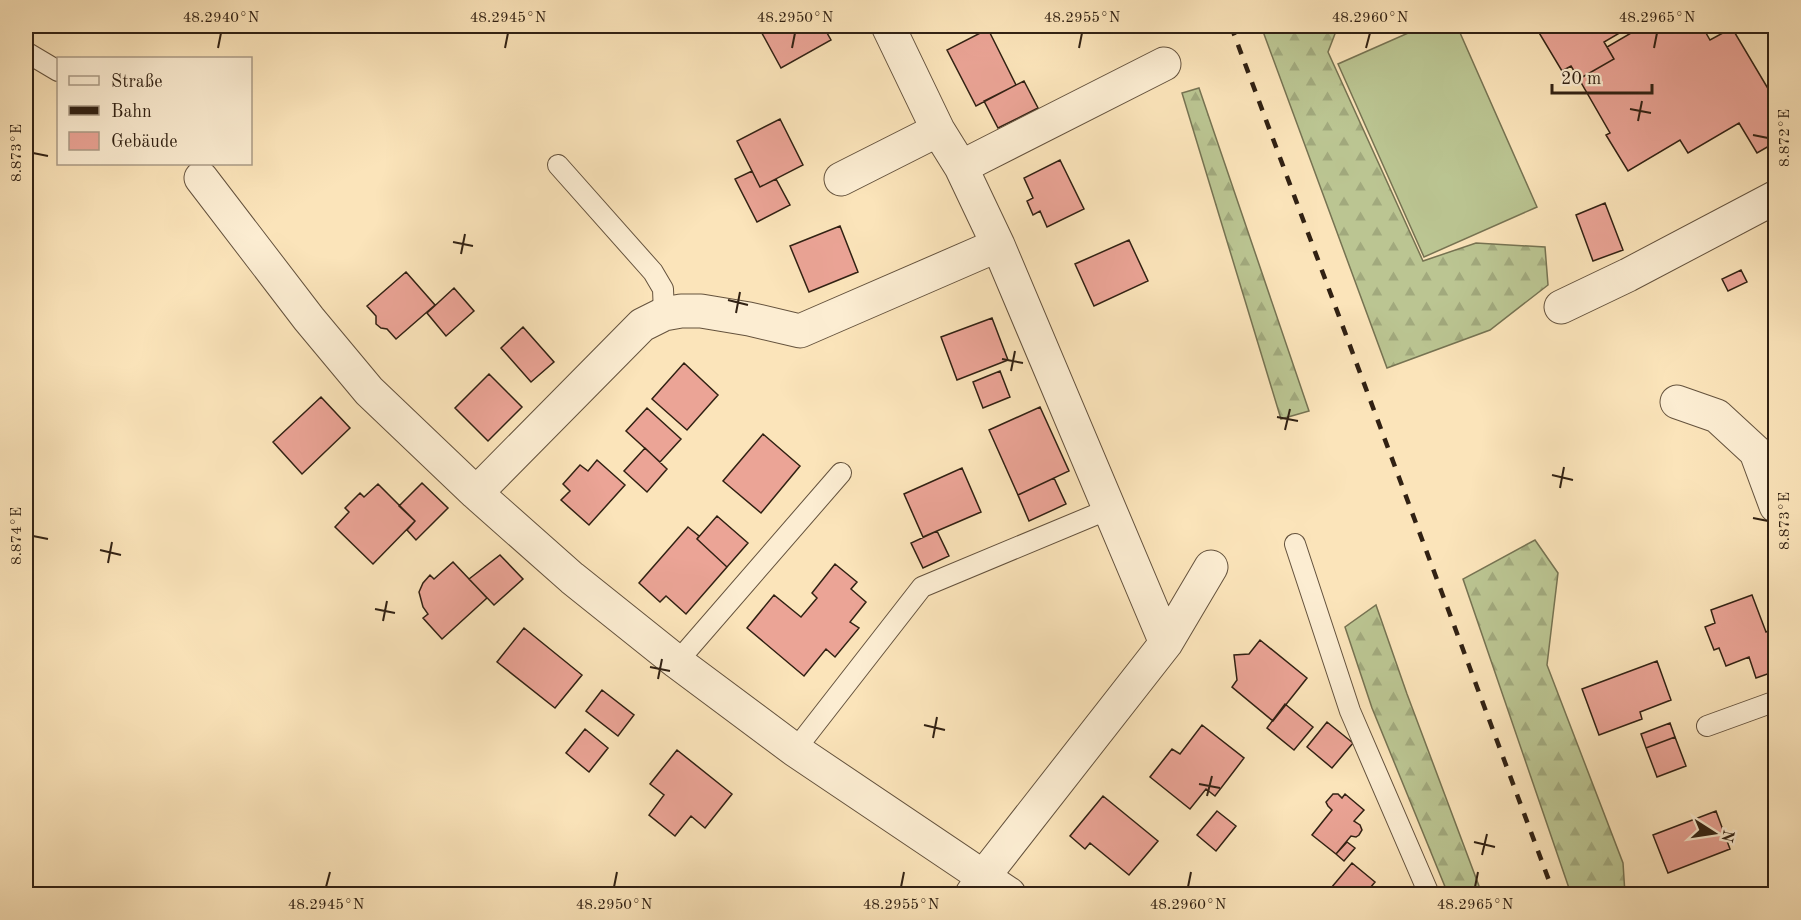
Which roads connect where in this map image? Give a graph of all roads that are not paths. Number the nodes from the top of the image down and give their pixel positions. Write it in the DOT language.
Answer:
graph roads {
  1 [pos="888,26"];
  2 [pos="26,52"];
  3 [pos="1164,64"];
  4 [pos="57,70"];
  5 [pos="938,130"];
  6 [pos="558,165"];
  7 [pos="961,167"];
  8 [pos="194,171"];
  9 [pos="841,179"];
  10 [pos="1776,197"];
  11 [pos="998,245"];
  12 [pos="1561,307"];
  13 [pos="664,314"];
  14 [pos="1677,402"];
  15 [pos="841,473"];
  16 [pos="476,493"];
  17 [pos="1776,506"];
  18 [pos="1109,508"];
  19 [pos="1295,544"];
  20 [pos="1211,567"];
  21 [pos="1166,643"];
  22 [pos="677,662"];
  23 [pos="1776,701"];
  24 [pos="1707,726"];
  25 [pos="795,750"];
  26 [pos="988,889"];
  27 [pos="1429,894"];
  1 -- 5 [label="street"];
  2 -- 4 [label="lane"];
  3 -- 7 [label="street"];
  5 -- 7 [label="street"];
  5 -- 9 [label="street"];
  6 -- 13 [label="lane"];
  7 -- 11 [label="street"];
  8 -- 16 [label="street"];
  10 -- 12 [label="street"];
  11 -- 13 [label="street"];
  11 -- 18 [label="street"];
  13 -- 16 [label="street"];
  14 -- 17 [label="street"];
  15 -- 22 [label="lane"];
  16 -- 22 [label="street"];
  18 -- 21 [label="street"];
  18 -- 25 [label="lane"];
  19 -- 27 [label="lane"];
  20 -- 21 [label="street"];
  21 -- 26 [label="street"];
  22 -- 25 [label="street"];
  23 -- 24 [label="lane"];
  25 -- 26 [label="street"];
}
